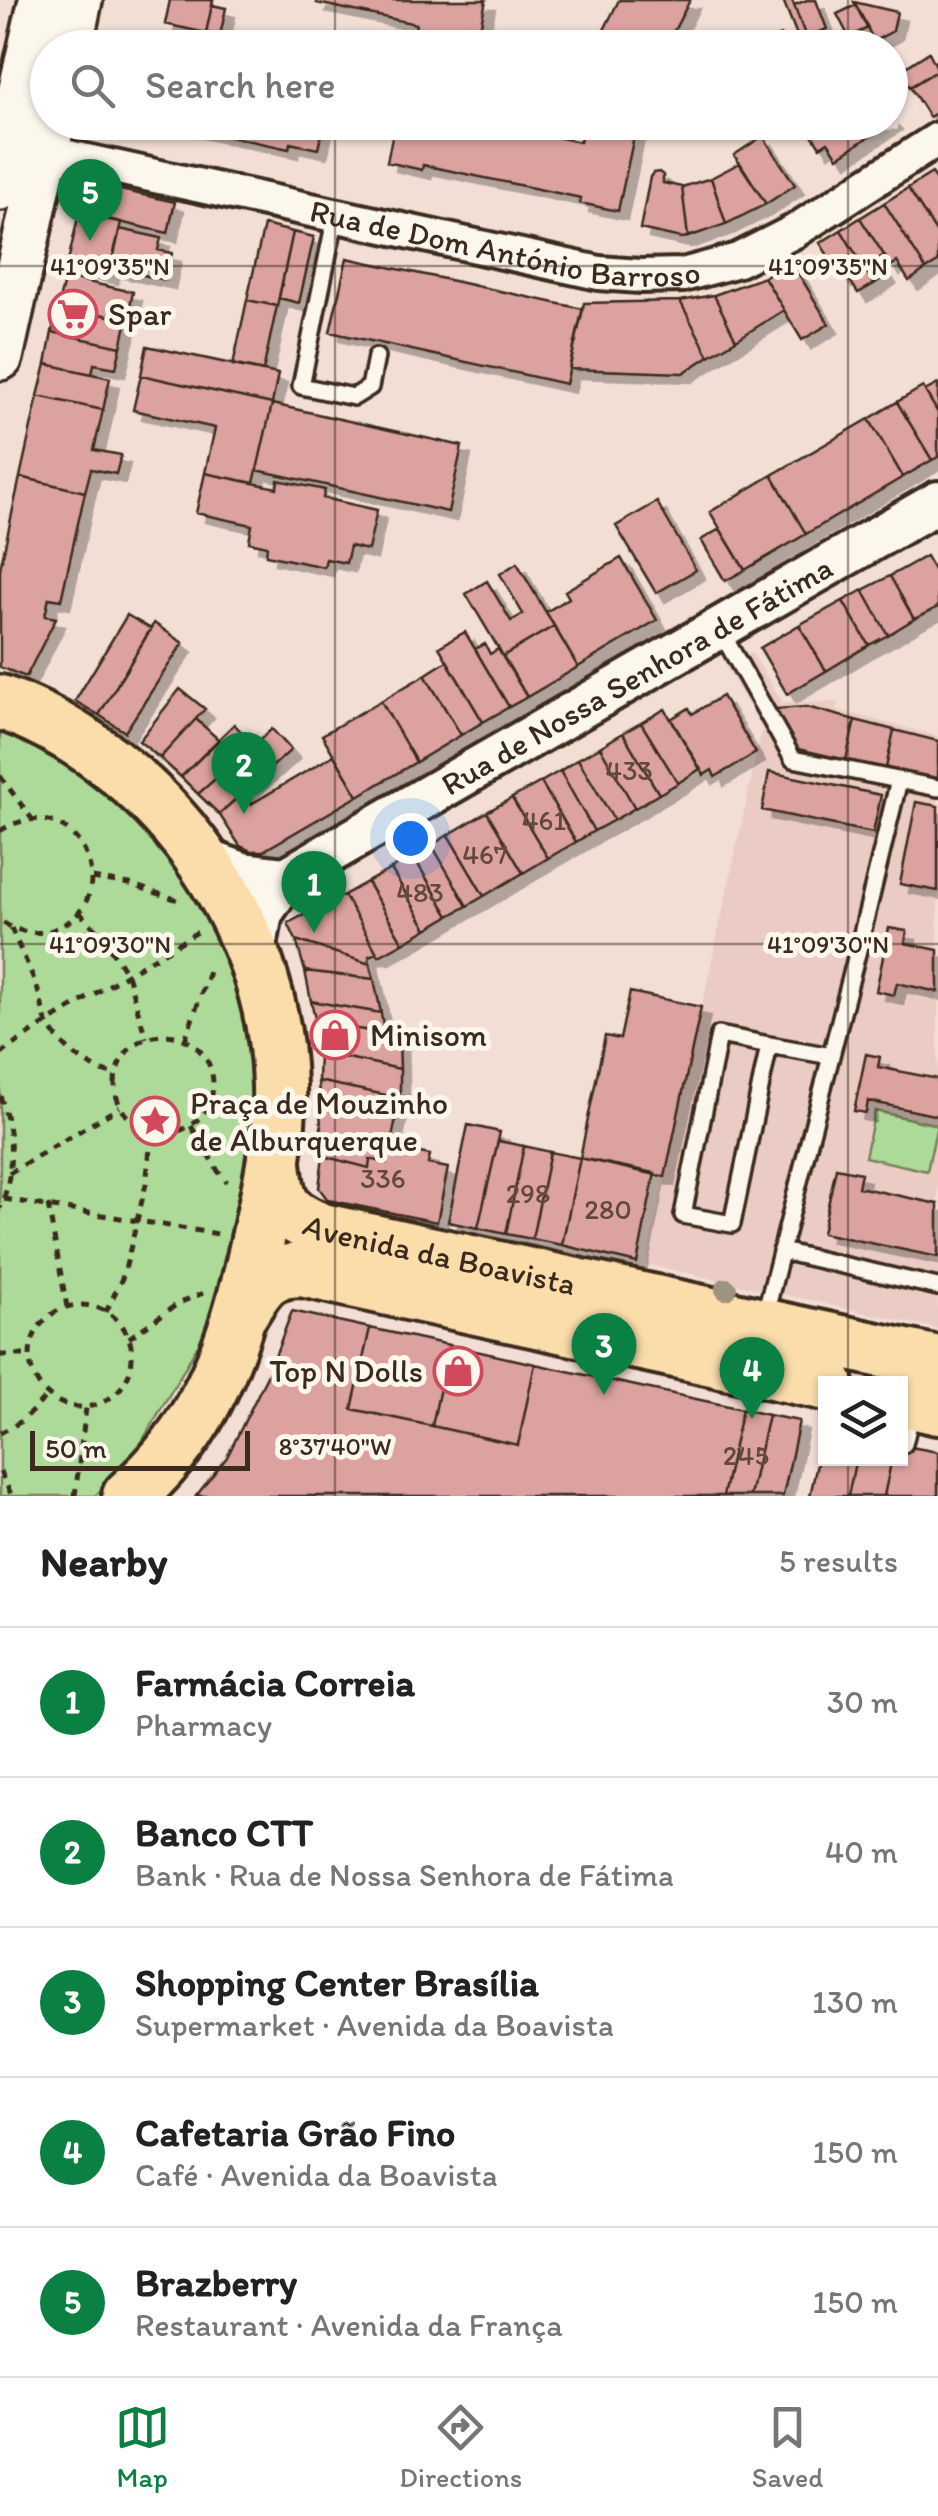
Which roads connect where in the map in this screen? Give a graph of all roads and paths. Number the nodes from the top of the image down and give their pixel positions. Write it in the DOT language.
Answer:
graph roads {
  1 [pos="42,0"];
  2 [pos="80,0"];
  3 [pos="35,30"];
  4 [pos="73,30"];
  5 [pos="30,53"];
  6 [pos="47,140"];
  7 [pos="59,140"];
  8 [pos="938,140"];
  9 [pos="0,187"];
  10 [pos="336,215"];
  11 [pos="0,357"];
  12 [pos="376,357"];
  13 [pos="938,502"];
  14 [pos="720,628"];
  15 [pos="0,702"];
  16 [pos="0,776"];
  17 [pos="899,780"];
  18 [pos="938,788"];
  19 [pos="32,819"];
  20 [pos="0,831"];
  21 [pos="192,874"];
  22 [pos="92,878"];
  23 [pos="286,878"];
  24 [pos="79,912"];
  25 [pos="0,921"];
  26 [pos="11,928"];
  27 [pos="233,943"];
  28 [pos="128,974"];
  29 [pos="46,1023"];
  30 [pos="146,1038"];
  31 [pos="185,1040"];
  32 [pos="769,1045"];
  33 [pos="0,1054"];
  34 [pos="830,1056"];
  35 [pos="116,1075"];
  36 [pos="0,1096"];
  37 [pos="120,1107"];
  38 [pos="191,1126"];
  39 [pos="152,1131"];
  40 [pos="251,1172"];
  41 [pos="9,1173"];
  42 [pos="4,1199"];
  43 [pos="48,1204"];
  44 [pos="0,1208"];
  45 [pos="136,1220"];
  46 [pos="230,1236"];
  47 [pos="781,1252"];
  48 [pos="938,1287"];
  49 [pos="227,1301"];
  50 [pos="67,1306"];
  51 [pos="106,1312"];
  52 [pos="763,1324"];
  53 [pos="128,1338"];
  54 [pos="0,1355"];
  55 [pos="29,1355"];
  56 [pos="818,1382"];
  57 [pos="48,1395"];
  58 [pos="919,1403"];
  59 [pos="86,1408"];
  60 [pos="0,1433"];
  61 [pos="0,1472"];
  62 [pos="12,1496"];
  63 [pos="74,1496"];
  64 [pos="130,1496"];
  1 -- 3 [label="main road"];
  2 -- 4 [label="main road"];
  5 -- 9 [label="main road"];
  6 -- 11 [label="main road"];
  7 -- 10 [label="street, Rua de Dom António Barroso"];
  8 -- 10 [label="street, Rua de Dom António Barroso"];
  10 -- 12 [label="lane"];
  13 -- 14 [label="street, Rua de Nossa Senhora de Fátima"];
  14 -- 17 [label="lane"];
  14 -- 23 [label="street, Rua de Nossa Senhora de Fátima"];
  15 -- 21 [label="main road"];
  16 -- 19 [label="path"];
  17 -- 18 [label="lane"];
  17 -- 34 [label="lane"];
  19 -- 20 [label="path"];
  19 -- 22 [label="path"];
  21 -- 22 [label="path"];
  21 -- 23 [label="street"];
  21 -- 27 [label="main road"];
  22 -- 24 [label="path"];
  23 -- 27 [label="street, Rua de Nossa Senhora de Fátima"];
  24 -- 26 [label="path"];
  24 -- 28 [label="path"];
  25 -- 26 [label="path"];
  26 -- 29 [label="path"];
  27 -- 28 [label="path"];
  27 -- 31 [label="path"];
  27 -- 40 [label="main road"];
  28 -- 29 [label="path"];
  28 -- 30 [label="path"];
  29 -- 33 [label="path"];
  29 -- 35 [label="path"];
  30 -- 31 [label="path"];
  30 -- 35 [label="path"];
  31 -- 38 [label="path"];
  32 -- 32 [label="lane"];
  32 -- 34 [label="lane"];
  34 -- 47 [label="lane"];
  35 -- 37 [label="path"];
  36 -- 41 [label="path"];
  37 -- 39 [label="path"];
  37 -- 41 [label="path"];
  38 -- 39 [label="path"];
  38 -- 40 [label="path"];
  39 -- 45 [label="path"];
  40 -- 49 [label="main road"];
  40 -- 52 [label="main road, Avenida da Boavista"];
  41 -- 42 [label="path"];
  42 -- 43 [label="path"];
  42 -- 44 [label="path"];
  43 -- 45 [label="path"];
  43 -- 50 [label="path"];
  45 -- 46 [label="path"];
  45 -- 51 [label="path"];
  47 -- 48 [label="lane"];
  47 -- 52 [label="lane"];
  49 -- 53 [label="path"];
  49 -- 56 [label="main road, Avenida da Boavista"];
  49 -- 64 [label="main road"];
  50 -- 51 [label="path"];
  50 -- 55 [label="path"];
  51 -- 53 [label="path"];
  52 -- 58 [label="main road, Avenida da Boavista"];
  53 -- 59 [label="path"];
  54 -- 55 [label="path"];
  55 -- 57 [label="path"];
  57 -- 59 [label="path"];
  57 -- 60 [label="path"];
  59 -- 63 [label="path"];
  61 -- 62 [label="path"];
}
